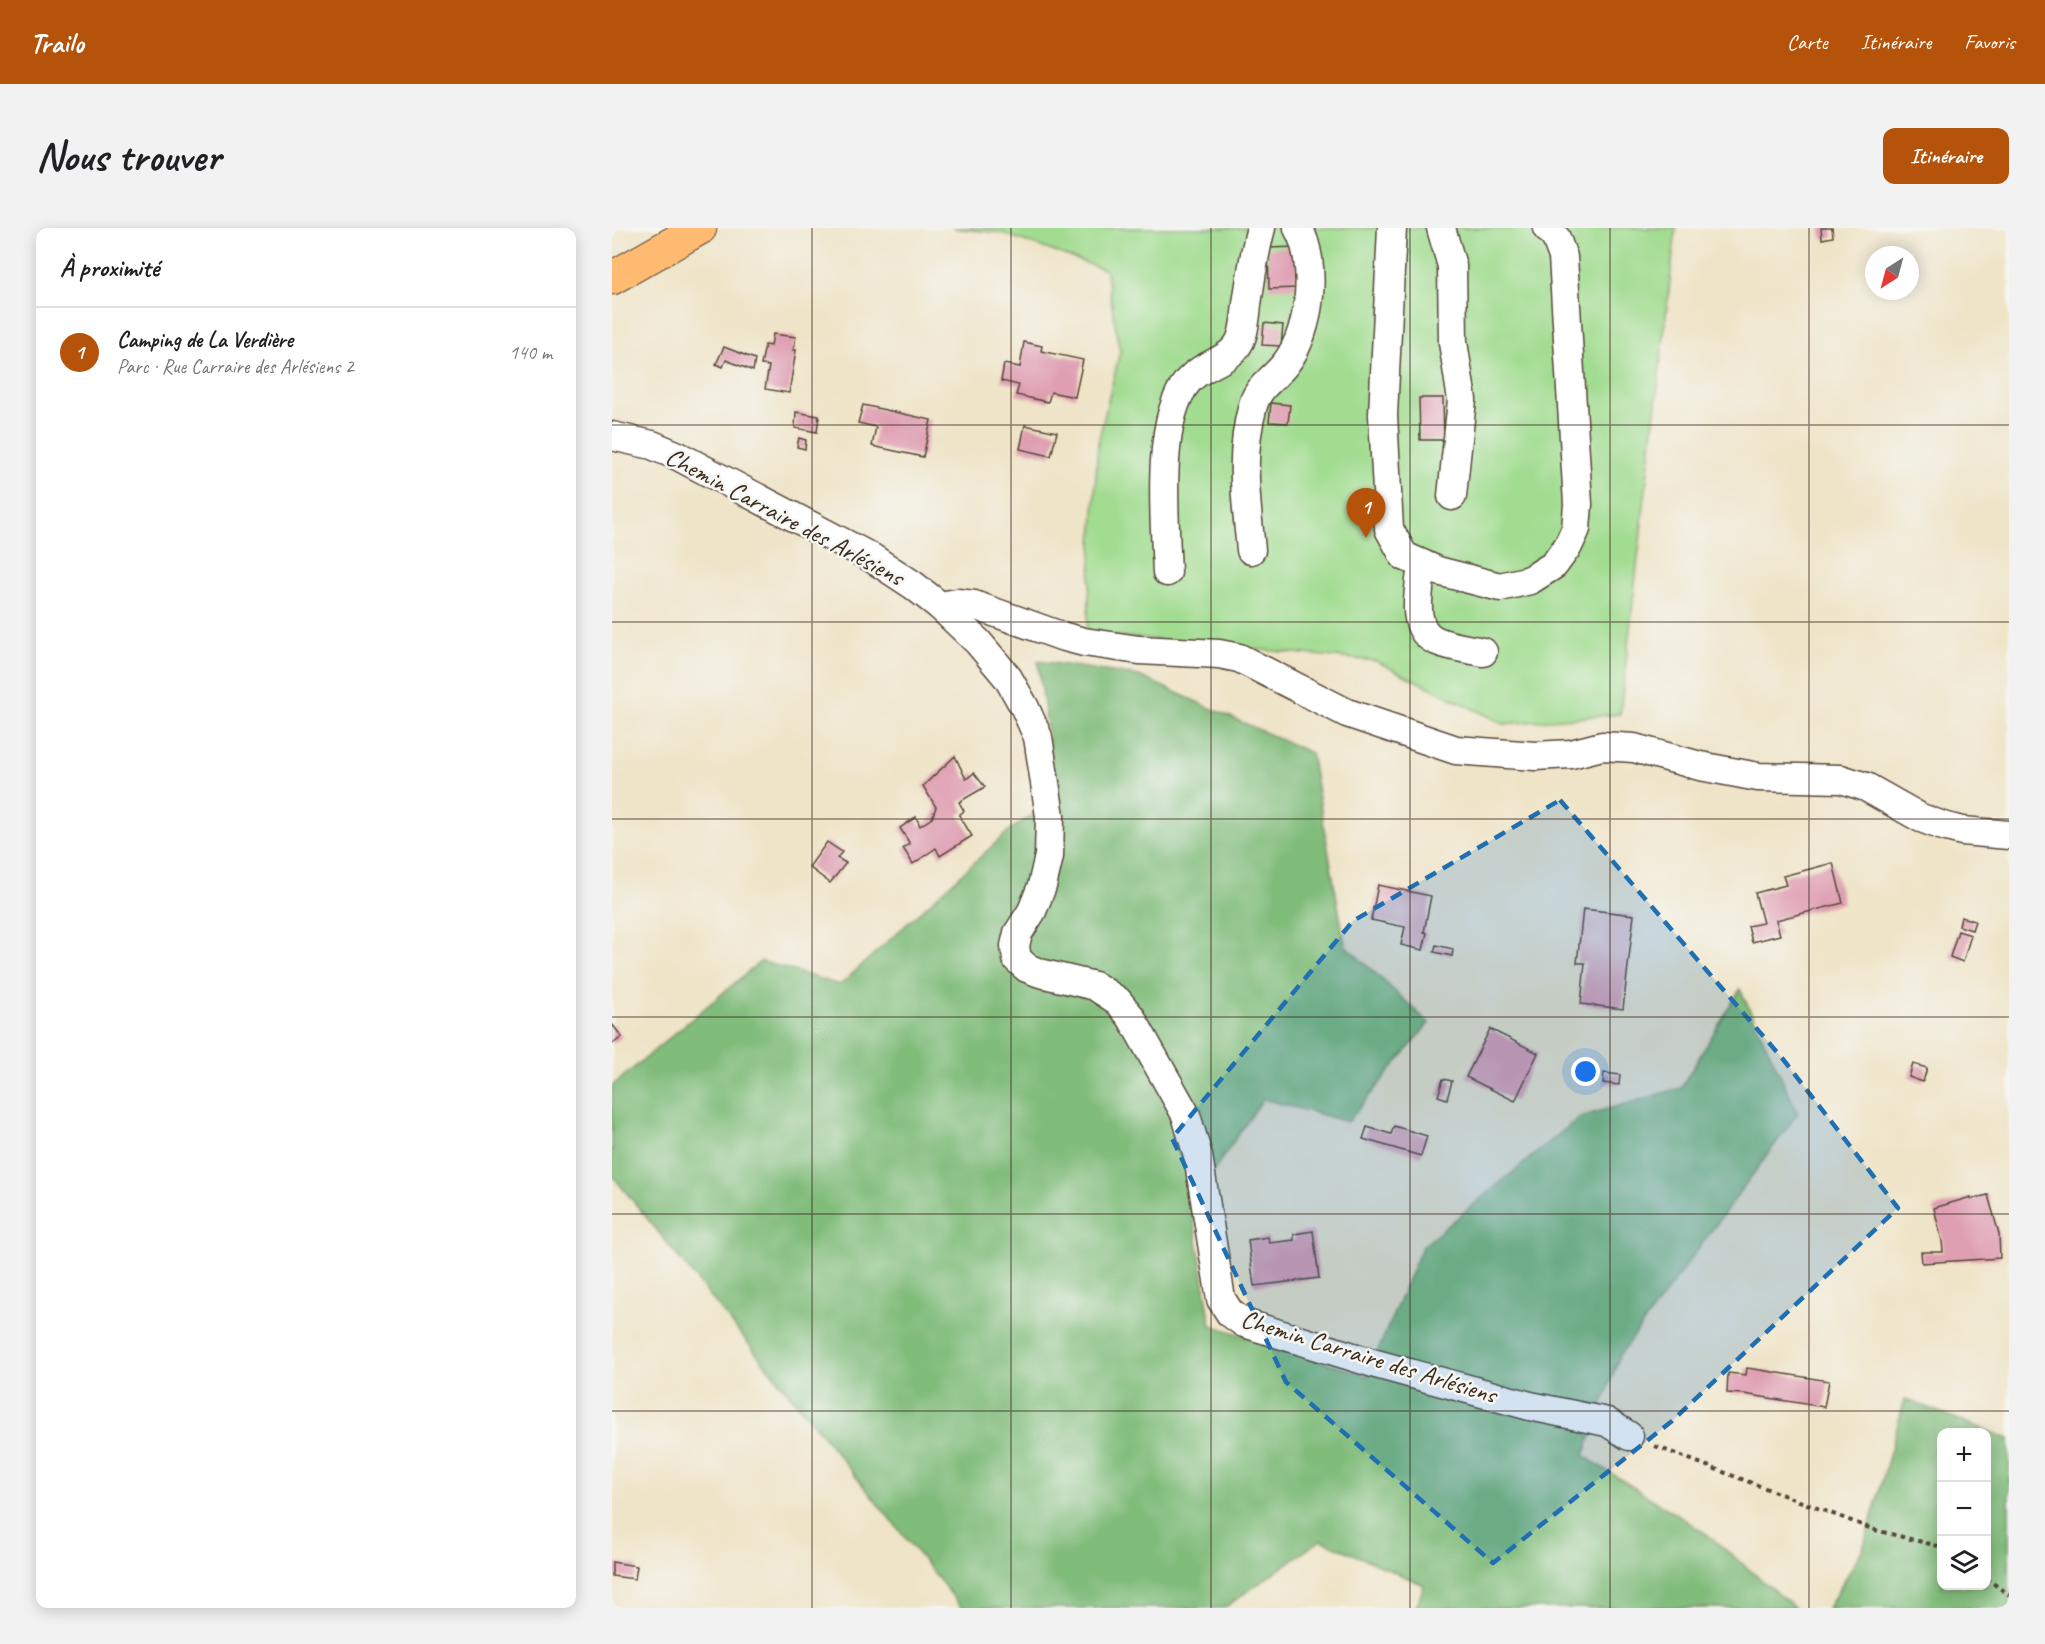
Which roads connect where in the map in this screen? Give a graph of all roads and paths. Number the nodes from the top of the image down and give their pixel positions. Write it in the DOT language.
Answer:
graph roads {
  1 [pos="700,228"];
  2 [pos="1261,228"];
  3 [pos="1298,228"];
  4 [pos="1392,228"];
  5 [pos="1441,228"];
  6 [pos="1547,228"];
  7 [pos="612,278"];
  8 [pos="612,436"];
  9 [pos="1452,496"];
  10 [pos="1251,550"];
  11 [pos="1422,564"];
  12 [pos="1167,573"];
  13 [pos="940,606"];
  14 [pos="1483,652"];
  15 [pos="2009,835"];
  16 [pos="1629,1436"];
  17 [pos="1937,1546"];
  18 [pos="1991,1582"];
  19 [pos="2009,1595"];
  1 -- 7 [label="highway"];
  2 -- 12 [label="street"];
  3 -- 10 [label="street"];
  4 -- 11 [label="street"];
  5 -- 9 [label="street"];
  6 -- 11 [label="street"];
  8 -- 13 [label="street, Chemin Carraire des Arlésiens"];
  11 -- 14 [label="street"];
  13 -- 15 [label="street"];
  13 -- 16 [label="street, Chemin Carraire des Arlésiens"];
  16 -- 17 [label="path"];
  18 -- 19 [label="path"];
}
